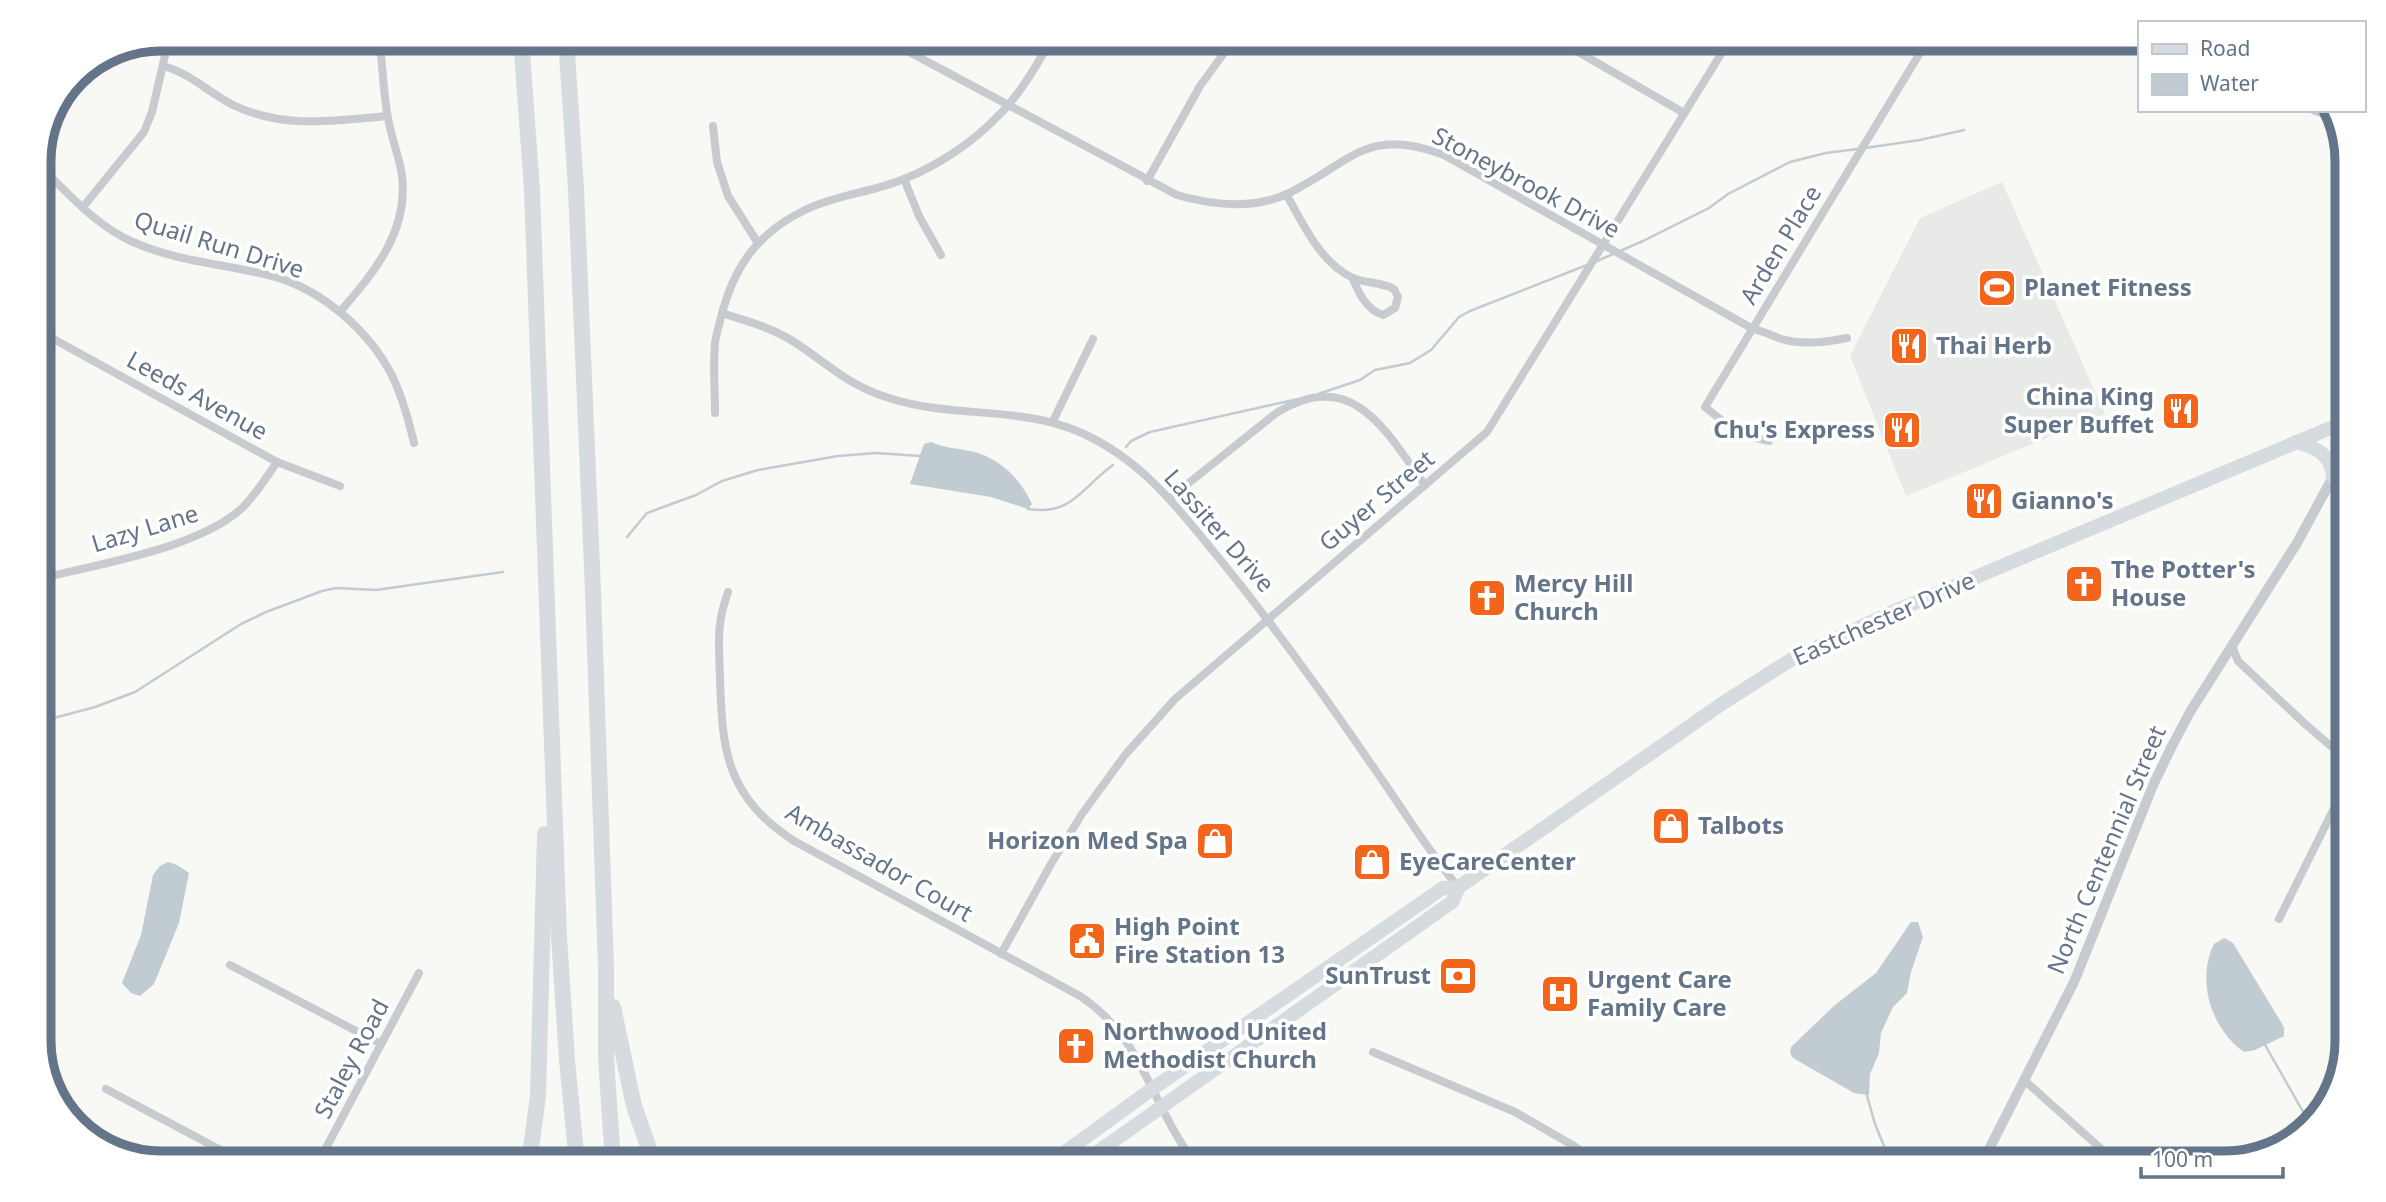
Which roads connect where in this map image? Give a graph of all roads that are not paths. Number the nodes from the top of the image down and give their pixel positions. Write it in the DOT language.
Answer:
graph roads {
  1 [pos="166,51"];
  2 [pos="380,51"];
  3 [pos="523,51"];
  4 [pos="567,51"];
  5 [pos="907,51"];
  6 [pos="1045,51"];
  7 [pos="1226,51"];
  8 [pos="1577,51"];
  9 [pos="1723,51"];
  10 [pos="1921,51"];
  11 [pos="163,66"];
  12 [pos="1007,105"];
  13 [pos="1684,113"];
  14 [pos="387,116"];
  15 [pos="713,126"];
  16 [pos="51,176"];
  17 [pos="904,179"];
  18 [pos="1147,181"];
  19 [pos="1286,194"];
  20 [pos="83,207"];
  21 [pos="758,243"];
  22 [pos="1604,246"];
  23 [pos="941,255"];
  24 [pos="1353,279"];
  25 [pos="340,312"];
  26 [pos="722,313"];
  27 [pos="1753,329"];
  28 [pos="51,338"];
  29 [pos="1847,338"];
  30 [pos="1093,339"];
  31 [pos="715,413"];
  32 [pos="1053,421"];
  33 [pos="2335,426"];
  34 [pos="1769,441"];
  35 [pos="2296,442"];
  36 [pos="414,443"];
  37 [pos="277,462"];
  38 [pos="2335,473"];
  39 [pos="2333,477"];
  40 [pos="1425,485"];
  41 [pos="340,486"];
  42 [pos="1170,498"];
  43 [pos="51,576"];
  44 [pos="728,592"];
  45 [pos="1268,619"];
  46 [pos="2231,646"];
  47 [pos="549,702"];
  48 [pos="2335,750"];
  49 [pos="2335,806"];
  50 [pos="1458,887"];
  51 [pos="2279,919"];
  52 [pos="1001,954"];
  53 [pos="230,965"];
  54 [pos="606,967"];
  55 [pos="419,973"];
  56 [pos="381,1044"];
  57 [pos="1373,1052"];
  58 [pos="2024,1080"];
  59 [pos="106,1089"];
  60 [pos="1152,1089"];
  61 [pos="1161,1107"];
  62 [pos="221,1151"];
  63 [pos="325,1151"];
  64 [pos="531,1151"];
  65 [pos="576,1151"];
  66 [pos="612,1151"];
  67 [pos="650,1151"];
  68 [pos="1068,1151"];
  69 [pos="1100,1151"];
  70 [pos="1187,1151"];
  71 [pos="1580,1151"];
  72 [pos="1988,1151"];
  73 [pos="2103,1151"];
  1 -- 11 [label="street"];
  2 -- 14 [label="street"];
  3 -- 47 [label="highway"];
  4 -- 54 [label="highway"];
  5 -- 12 [label="street, Stoneybrook Drive"];
  6 -- 12 [label="street"];
  7 -- 18 [label="street"];
  8 -- 13 [label="street"];
  9 -- 13 [label="street, Guyer Street"];
  10 -- 27 [label="street, Arden Place"];
  11 -- 14 [label="street"];
  11 -- 20 [label="street"];
  12 -- 17 [label="street"];
  12 -- 18 [label="street, Stoneybrook Drive"];
  13 -- 22 [label="street, Guyer Street"];
  14 -- 25 [label="street"];
  15 -- 21 [label="street"];
  16 -- 20 [label="street, Quail Run Drive"];
  17 -- 21 [label="street"];
  17 -- 23 [label="street"];
  18 -- 19 [label="street, Stoneybrook Drive"];
  19 -- 22 [label="street, Stoneybrook Drive"];
  19 -- 24 [label="street"];
  20 -- 25 [label="street, Quail Run Drive"];
  21 -- 26 [label="street"];
  22 -- 27 [label="street, Stoneybrook Drive"];
  22 -- 40 [label="street, Guyer Street"];
  24 -- 24 [label="street"];
  25 -- 36 [label="street, Quail Run Drive"];
  26 -- 31 [label="street"];
  26 -- 32 [label="street, Lassiter Drive"];
  27 -- 29 [label="street, Stoneybrook Drive"];
  27 -- 34 [label="street, Arden Place"];
  28 -- 37 [label="street, Leeds Avenue"];
  30 -- 32 [label="street"];
  32 -- 42 [label="street, Lassiter Drive"];
  33 -- 35 [label="main road, Eastchester Drive"];
  35 -- 39 [label="main road"];
  35 -- 50 [label="main road, Eastchester Drive"];
  37 -- 41 [label="street, Leeds Avenue"];
  37 -- 43 [label="street, Lazy Lane"];
  38 -- 39 [label="street, North Centennial Street"];
  39 -- 46 [label="street, North Centennial Street"];
  40 -- 42 [label="street"];
  40 -- 45 [label="street, Guyer Street"];
  42 -- 45 [label="street, Lassiter Drive"];
  44 -- 52 [label="street, Ambassador Court"];
  45 -- 50 [label="street, Lassiter Drive"];
  45 -- 52 [label="street, Guyer Street"];
  46 -- 48 [label="street"];
  46 -- 58 [label="street, North Centennial Street"];
  47 -- 64 [label="highway"];
  47 -- 65 [label="highway"];
  49 -- 51 [label="street"];
  50 -- 60 [label="main road, Eastchester Drive"];
  50 -- 61 [label="main road, Eastchester Drive"];
  52 -- 60 [label="street, Ambassador Court"];
  53 -- 56 [label="street"];
  54 -- 66 [label="highway"];
  54 -- 67 [label="highway"];
  55 -- 56 [label="street, Staley Road"];
  56 -- 63 [label="street, Staley Road"];
  57 -- 71 [label="street"];
  58 -- 72 [label="street, North Centennial Street"];
  58 -- 73 [label="street"];
  59 -- 62 [label="street"];
  60 -- 61 [label="street, Ambassador Court"];
  60 -- 68 [label="main road, Eastchester Drive"];
  61 -- 69 [label="main road, Eastchester Drive"];
  61 -- 70 [label="street, Ambassador Court"];
}
